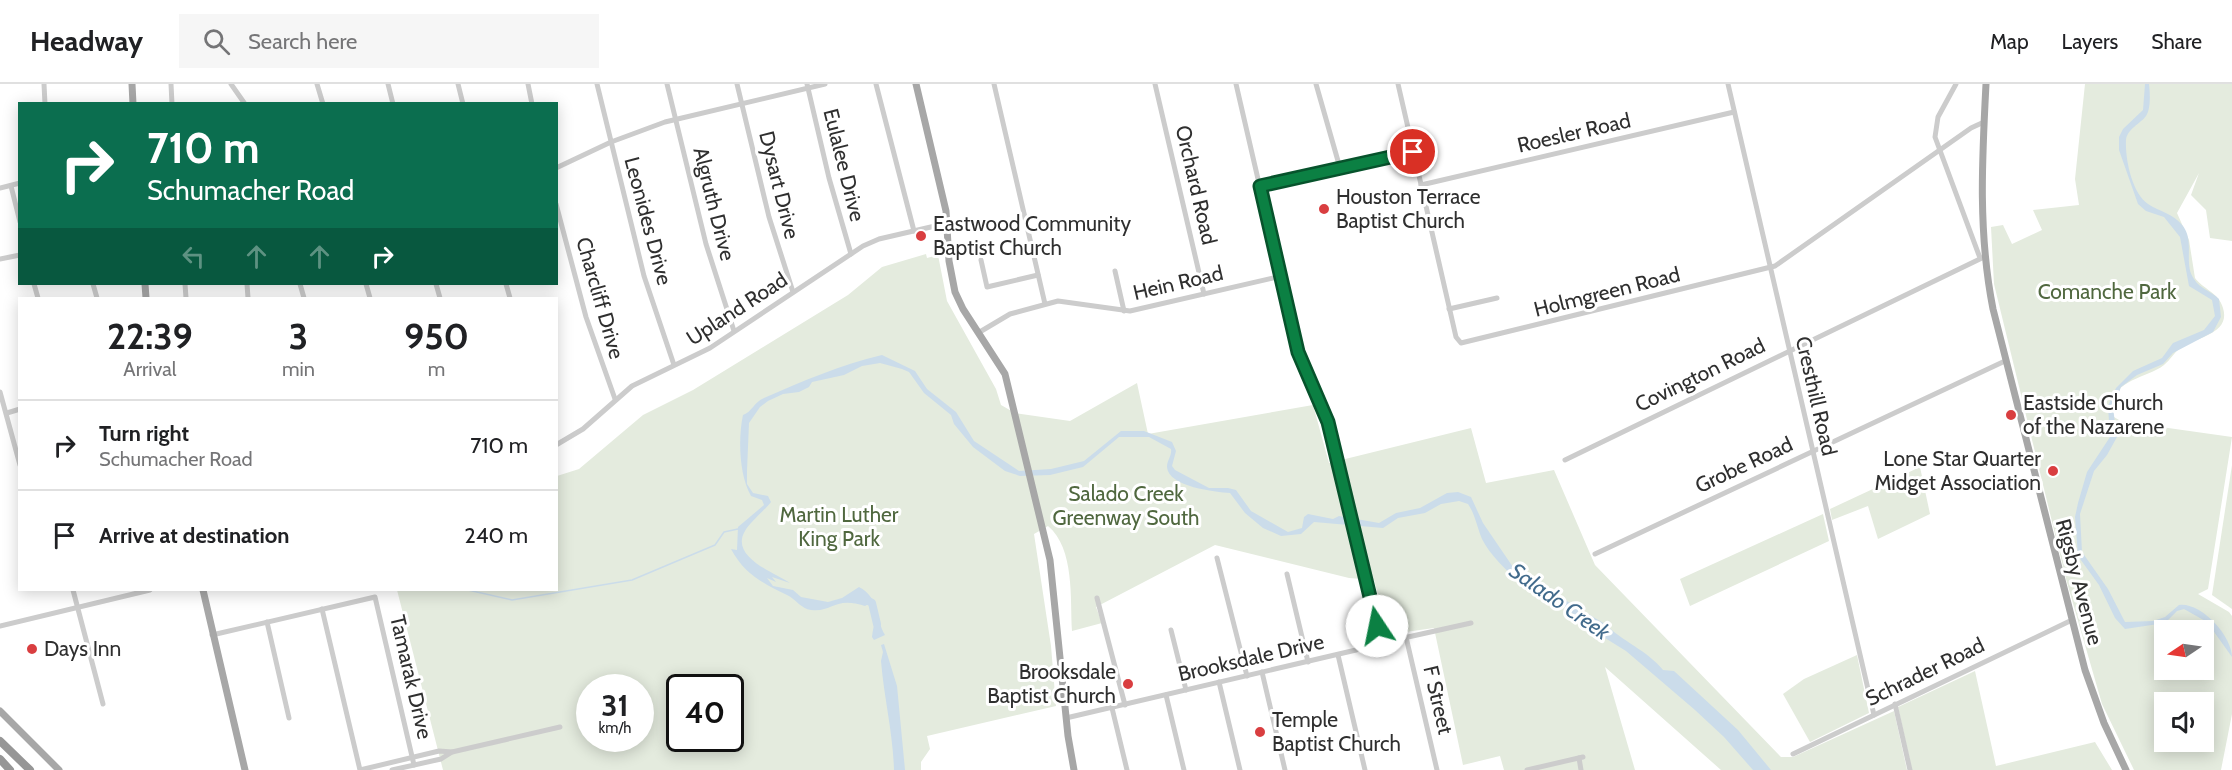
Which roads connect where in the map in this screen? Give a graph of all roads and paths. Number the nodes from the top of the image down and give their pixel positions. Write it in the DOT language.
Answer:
graph roads {
  1 [pos="44,84"];
  2 [pos="132,84"];
  3 [pos="171,84"];
  4 [pos="231,84"];
  5 [pos="317,84"];
  6 [pos="388,84"];
  7 [pos="458,84"];
  8 [pos="528,84"];
  9 [pos="597,84"];
  10 [pos="667,84"];
  11 [pos="737,84"];
  12 [pos="825,84"];
  13 [pos="876,84"];
  14 [pos="916,84"];
  15 [pos="994,84"];
  16 [pos="1155,84"];
  17 [pos="1236,84"];
  18 [pos="1316,84"];
  19 [pos="1398,84"];
  20 [pos="1728,84"];
  21 [pos="1956,84"];
  22 [pos="1986,84"];
  23 [pos="807,86"];
  24 [pos="45,102"];
  25 [pos="133,102"];
  26 [pos="172,102"];
  27 [pos="244,102"];
  28 [pos="322,102"];
  29 [pos="392,102"];
  30 [pos="462,102"];
  31 [pos="532,102"];
  32 [pos="742,104"];
  33 [pos="1734,112"];
  34 [pos="676,119"];
  35 [pos="1984,122"];
  36 [pos="611,142"];
  37 [pos="1939,151"];
  38 [pos="1413,152"];
  39 [pos="558,167"];
  40 [pos="1340,168"];
  41 [pos="18,184"];
  42 [pos="1421,185"];
  43 [pos="10,186"];
  44 [pos="1260,186"];
  45 [pos="0,188"];
  46 [pos="558,212"];
  47 [pos="18,215"];
  48 [pos="948,223"];
  49 [pos="914,231"];
  50 [pos="851,254"];
  51 [pos="18,256"];
  52 [pos="1982,258"];
  53 [pos="0,260"];
  54 [pos="981,260"];
  55 [pos="1769,268"];
  56 [pos="1115,271"];
  57 [pos="1038,275"];
  58 [pos="1282,276"];
  59 [pos="793,292"];
  60 [pos="1204,294"];
  61 [pos="1497,298"];
  62 [pos="1045,304"];
  63 [pos="1449,309"];
  64 [pos="1124,311"];
  65 [pos="734,331"];
  66 [pos="978,333"];
  67 [pos="1788,351"];
  68 [pos="2005,361"];
  69 [pos="674,365"];
  70 [pos="0,392"];
  71 [pos="615,399"];
  72 [pos="18,410"];
  73 [pos="7,412"];
  74 [pos="558,445"];
  75 [pos="1812,452"];
  76 [pos="18,457"];
  77 [pos="1565,460"];
  78 [pos="1595,554"];
  79 [pos="1218,558"];
  80 [pos="1287,574"];
  81 [pos="73,591"];
  82 [pos="137,591"];
  83 [pos="203,591"];
  84 [pos="1097,598"];
  85 [pos="79,606"];
  86 [pos="322,609"];
  87 [pos="2072,620"];
  88 [pos="267,622"];
  89 [pos="1471,623"];
  90 [pos="0,626"];
  91 [pos="1171,630"];
  92 [pos="1374,634"];
  93 [pos="212,635"];
  94 [pos="1406,637"];
  95 [pos="1338,655"];
  96 [pos="1308,662"];
  97 [pos="1262,672"];
  98 [pos="1247,676"];
  99 [pos="1219,682"];
  100 [pos="1186,690"];
  101 [pos="1166,695"];
  102 [pos="103,704"];
  103 [pos="1895,704"];
  104 [pos="1125,705"];
  105 [pos="1112,708"];
  106 [pos="0,711"];
  107 [pos="1874,715"];
  108 [pos="289,717"];
  109 [pos="1066,718"];
  110 [pos="560,727"];
  111 [pos="0,741"];
  112 [pos="452,752"];
  113 [pos="1793,754"];
  114 [pos="412,758"];
  115 [pos="0,759"];
  116 [pos="414,765"];
  117 [pos="10,770"];
  118 [pos="30,770"];
  119 [pos="58,770"];
  120 [pos="245,770"];
  121 [pos="360,770"];
  122 [pos="392,770"];
  123 [pos="1074,770"];
  124 [pos="1127,770"];
  125 [pos="1184,770"];
  126 [pos="1240,770"];
  127 [pos="1285,770"];
  128 [pos="1365,770"];
  129 [pos="1437,770"];
  130 [pos="1527,770"];
  131 [pos="1581,770"];
  132 [pos="1910,770"];
  133 [pos="2126,770"];
  1 -- 24 [label="street"];
  2 -- 25 [label="main road"];
  3 -- 26 [label="street"];
  4 -- 27 [label="street"];
  5 -- 28 [label="street"];
  6 -- 29 [label="street"];
  7 -- 30 [label="street"];
  8 -- 31 [label="street"];
  9 -- 36 [label="street, Leonides Drive"];
  10 -- 34 [label="street, Algruth Drive"];
  11 -- 32 [label="street, Dysart Drive"];
  12 -- 23 [label="street"];
  13 -- 49 [label="street"];
  14 -- 48 [label="main road"];
  15 -- 57 [label="street"];
  16 -- 60 [label="street, Orchard Road"];
  17 -- 44 [label="street"];
  18 -- 40 [label="street"];
  19 -- 38 [label="street, Holmgreen Road"];
  20 -- 33 [label="street, Cresthill Road"];
  21 -- 37 [label="street"];
  22 -- 35 [label="main road, Rigsby Avenue"];
  23 -- 32 [label="street"];
  23 -- 50 [label="street, Eulalee Drive"];
  32 -- 34 [label="street"];
  32 -- 59 [label="street, Dysart Drive"];
  33 -- 42 [label="street, Roesler Road"];
  33 -- 55 [label="street, Cresthill Road"];
  34 -- 36 [label="street"];
  34 -- 65 [label="street, Algruth Drive"];
  35 -- 37 [label="street, Holmgreen Road"];
  35 -- 52 [label="main road, Rigsby Avenue"];
  36 -- 39 [label="street"];
  36 -- 69 [label="street, Leonides Drive"];
  37 -- 52 [label="street"];
  37 -- 55 [label="street, Holmgreen Road"];
  38 -- 40 [label="street"];
  38 -- 42 [label="street, Holmgreen Road"];
  40 -- 44 [label="street"];
  41 -- 43 [label="street"];
  42 -- 63 [label="street, Holmgreen Road"];
  43 -- 45 [label="street"];
  43 -- 47 [label="street"];
  44 -- 58 [label="street"];
  46 -- 71 [label="street, Charcliff Drive"];
  48 -- 49 [label="street, Upland Road"];
  48 -- 66 [label="main road"];
  49 -- 50 [label="street, Upland Road"];
  50 -- 59 [label="street, Upland Road"];
  51 -- 53 [label="street"];
  52 -- 67 [label="street, Covington Road"];
  52 -- 68 [label="main road, Rigsby Avenue"];
  54 -- 57 [label="street"];
  55 -- 63 [label="street, Holmgreen Road"];
  55 -- 67 [label="street, Cresthill Road"];
  56 -- 64 [label="street"];
  57 -- 62 [label="street"];
  58 -- 60 [label="street, Hein Road"];
  58 -- 92 [label="street"];
  59 -- 65 [label="street, Upland Road"];
  60 -- 64 [label="street, Hein Road"];
  61 -- 63 [label="street"];
  62 -- 64 [label="street, Hein Road"];
  62 -- 66 [label="street, Hein Road"];
  65 -- 69 [label="street, Upland Road"];
  66 -- 109 [label="main road"];
  67 -- 75 [label="street, Cresthill Road"];
  67 -- 77 [label="street, Covington Road"];
  68 -- 75 [label="street, Grobe Road"];
  68 -- 87 [label="main road, Rigsby Avenue"];
  69 -- 71 [label="street, Upland Road"];
  70 -- 73 [label="street"];
  71 -- 74 [label="street, Upland Road"];
  72 -- 73 [label="street"];
  73 -- 76 [label="street"];
  75 -- 78 [label="street, Grobe Road"];
  75 -- 107 [label="street, Cresthill Road"];
  79 -- 98 [label="street"];
  80 -- 96 [label="street"];
  81 -- 85 [label="street"];
  82 -- 85 [label="street"];
  83 -- 93 [label="main road"];
  84 -- 104 [label="street"];
  85 -- 90 [label="street"];
  85 -- 102 [label="street"];
  86 -- 88 [label="street"];
  86 -- 114 [label="street, Tamarak Drive"];
  86 -- 121 [label="street"];
  87 -- 103 [label="street, Schrader Road"];
  87 -- 133 [label="main road, Rigsby Avenue"];
  88 -- 93 [label="street"];
  88 -- 108 [label="street"];
  89 -- 94 [label="street"];
  91 -- 100 [label="street"];
  92 -- 94 [label="street"];
  92 -- 95 [label="street, Brooksdale Drive"];
  93 -- 120 [label="main road"];
  94 -- 129 [label="street, F Street"];
  95 -- 96 [label="street, Brooksdale Drive"];
  95 -- 128 [label="street"];
  96 -- 97 [label="street, Brooksdale Drive"];
  97 -- 98 [label="street, Brooksdale Drive"];
  97 -- 127 [label="street"];
  98 -- 99 [label="street, Brooksdale Drive"];
  99 -- 100 [label="street, Brooksdale Drive"];
  99 -- 126 [label="street"];
  100 -- 101 [label="street, Brooksdale Drive"];
  101 -- 104 [label="street, Brooksdale Drive"];
  101 -- 125 [label="street"];
  103 -- 107 [label="street, Schrader Road"];
  103 -- 132 [label="street"];
  104 -- 105 [label="street, Brooksdale Drive"];
  105 -- 109 [label="street, Brooksdale Drive"];
  105 -- 124 [label="street"];
  106 -- 119 [label="main road"];
  107 -- 113 [label="street, Schrader Road"];
  109 -- 123 [label="main road"];
  110 -- 112 [label="street"];
  111 -- 118 [label="highway"];
  112 -- 114 [label="street"];
  112 -- 116 [label="street"];
  114 -- 116 [label="street, Tamarak Drive"];
  114 -- 121 [label="street"];
  115 -- 117 [label="highway"];
  116 -- 122 [label="street"];
  130 -- 131 [label="street"];
}
